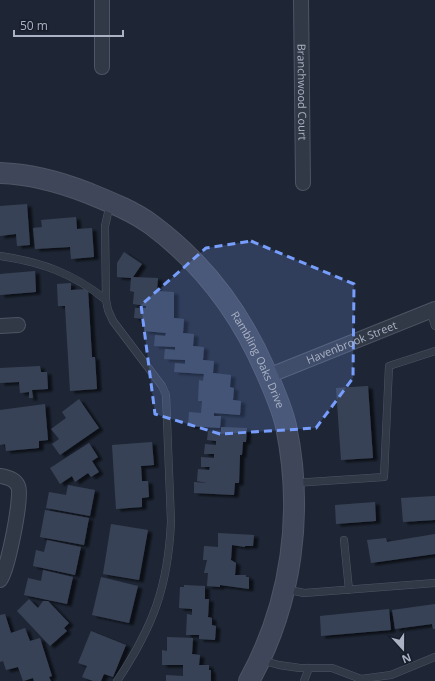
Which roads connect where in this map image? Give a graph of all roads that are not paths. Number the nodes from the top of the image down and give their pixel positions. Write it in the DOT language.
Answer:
graph roads {
  1 [pos="102,0"];
  2 [pos="301,0"];
  3 [pos="102,67"];
  4 [pos="0,173"];
  5 [pos="303,183"];
  6 [pos="110,202"];
  7 [pos="0,256"];
  8 [pos="106,300"];
  9 [pos="433,310"];
  10 [pos="18,325"];
  11 [pos="0,326"];
  12 [pos="435,326"];
  13 [pos="435,351"];
  14 [pos="268,376"];
  15 [pos="0,476"];
  16 [pos="293,483"];
  17 [pos="344,540"];
  18 [pos="0,580"];
  19 [pos="435,582"];
  20 [pos="285,589"];
  21 [pos="349,590"];
  22 [pos="435,657"];
  23 [pos="261,660"];
  24 [pos="309,668"];
  25 [pos="117,681"];
  26 [pos="249,681"];
  27 [pos="304,681"];
  1 -- 3 [label="street"];
  2 -- 5 [label="street, Branchwood Court"];
  4 -- 6 [label="street, Rambling Oaks Drive"];
  6 -- 8 [label="lane"];
  6 -- 14 [label="street, Rambling Oaks Drive"];
  7 -- 8 [label="lane"];
  8 -- 25 [label="lane"];
  9 -- 12 [label="lane"];
  9 -- 14 [label="street, Havenbrook Street"];
  10 -- 11 [label="street"];
  13 -- 16 [label="lane"];
  14 -- 16 [label="street, Rambling Oaks Drive"];
  15 -- 18 [label="street"];
  16 -- 20 [label="street, Rambling Oaks Drive"];
  17 -- 21 [label="lane"];
  19 -- 21 [label="lane"];
  20 -- 21 [label="lane"];
  20 -- 23 [label="street, Rambling Oaks Drive"];
  22 -- 24 [label="lane"];
  23 -- 24 [label="lane"];
  23 -- 26 [label="street, Rambling Oaks Drive"];
  24 -- 27 [label="lane"];
}
